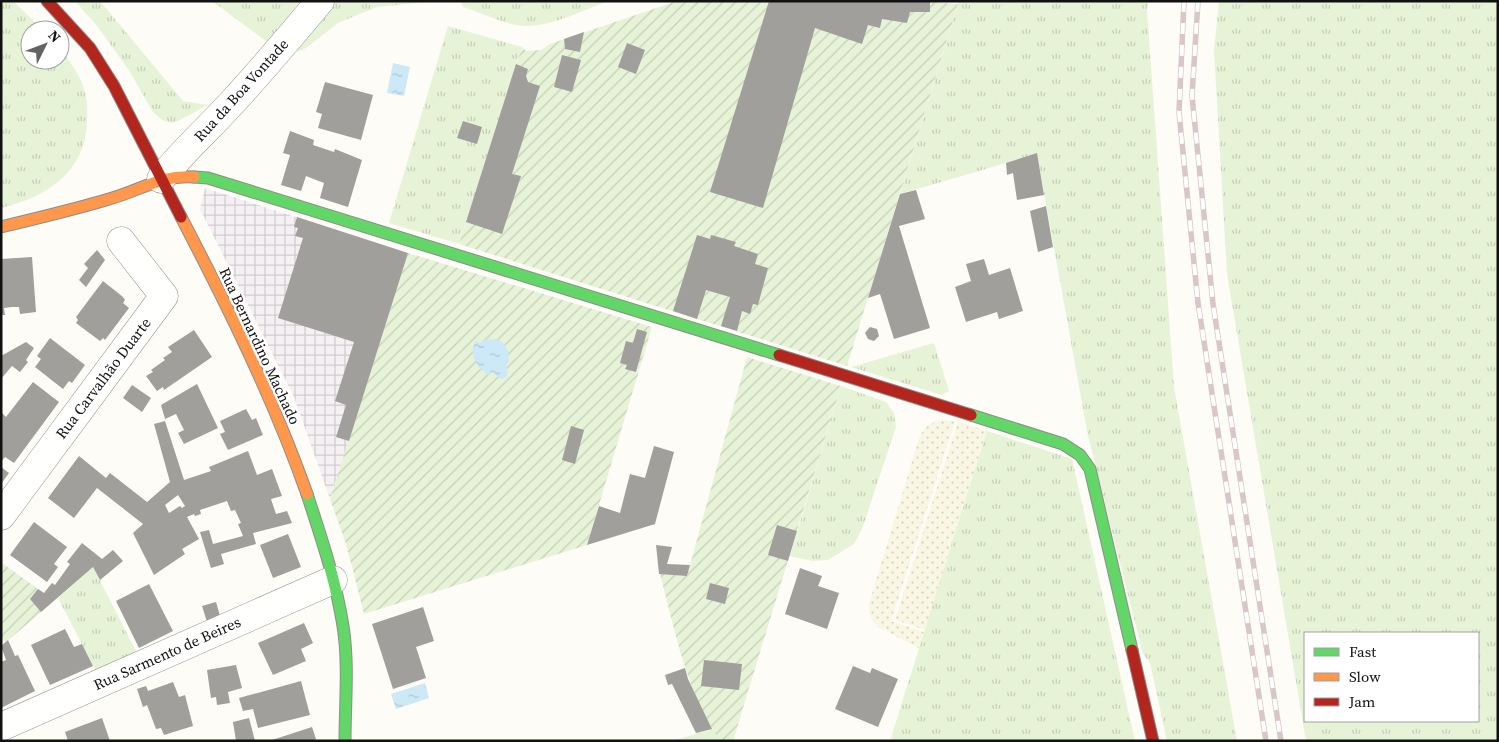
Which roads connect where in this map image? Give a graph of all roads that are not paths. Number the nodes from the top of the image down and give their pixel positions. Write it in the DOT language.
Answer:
graph roads {
  1 [pos="47,1"];
  2 [pos="320,1"];
  3 [pos="161,179"];
  4 [pos="1,227"];
  5 [pos="121,241"];
  6 [pos="1,516"];
  7 [pos="333,580"];
  8 [pos="1,727"];
  9 [pos="345,741"];
  10 [pos="1154,741"];
  1 -- 3 [label="street, Rua Bernardino Machado"];
  2 -- 3 [label="street, Rua da Boa Vontade"];
  3 -- 4 [label="street"];
  3 -- 7 [label="street, Rua Bernardino Machado"];
  3 -- 10 [label="street"];
  5 -- 6 [label="street, Rua Carvalhão Duarte"];
  7 -- 8 [label="street, Rua Sarmento de Beires"];
  7 -- 9 [label="street, Rua Bernardino Machado"];
}
